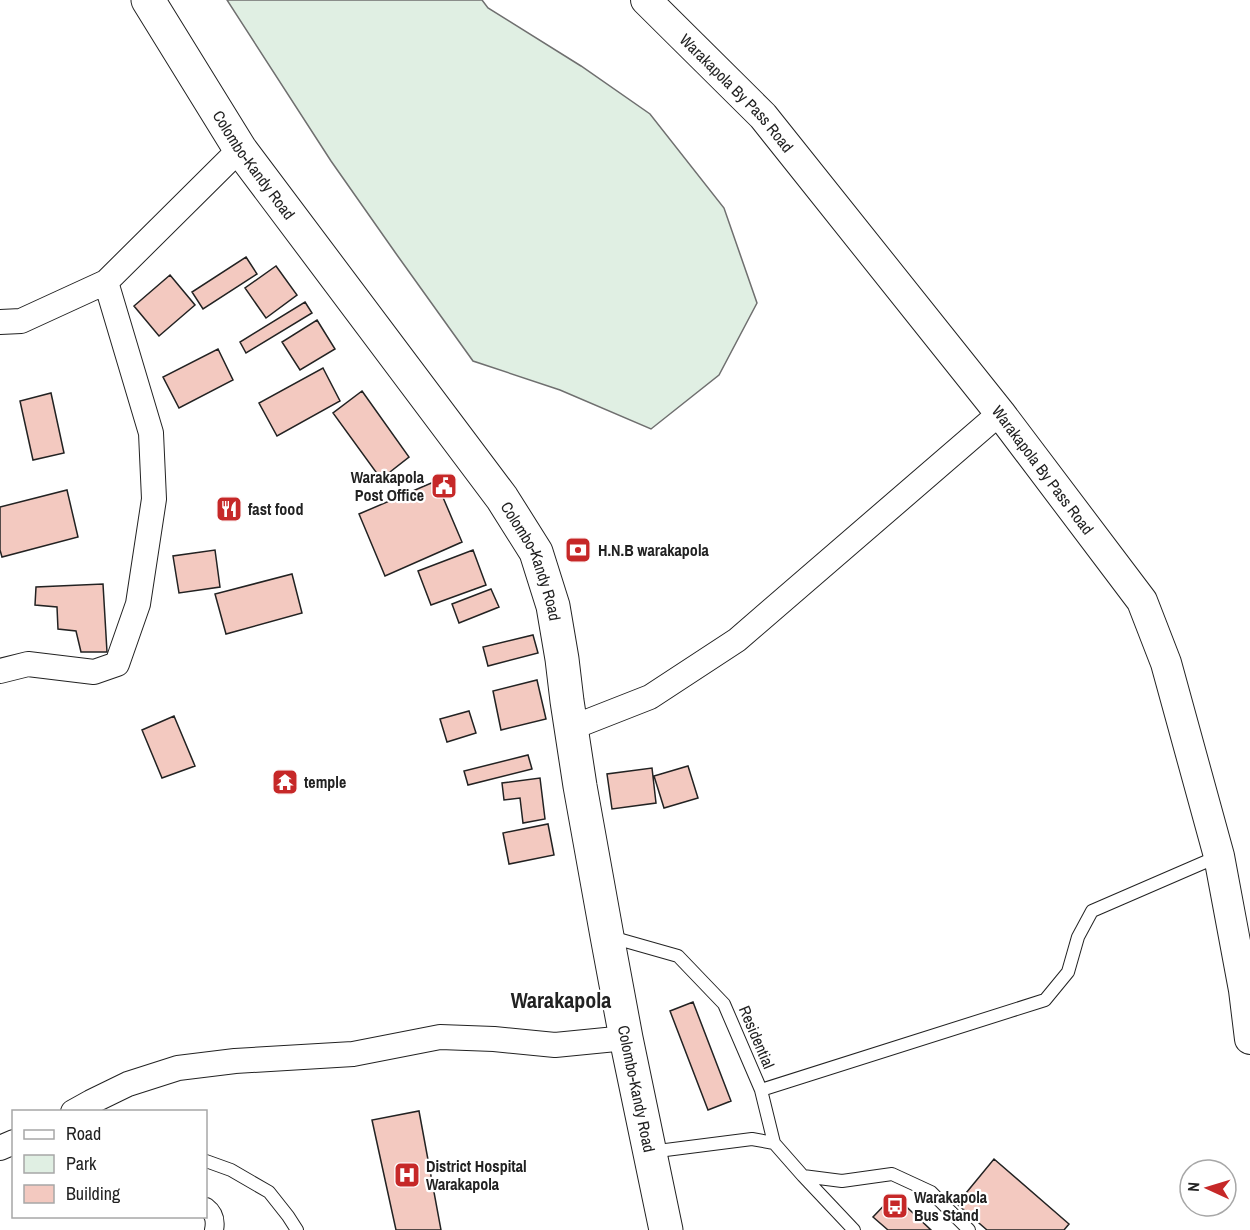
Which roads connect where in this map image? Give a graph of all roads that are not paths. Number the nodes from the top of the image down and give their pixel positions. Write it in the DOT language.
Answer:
graph roads {
  1 [pos="148,0"];
  2 [pos="646,0"];
  3 [pos="240,149"];
  4 [pos="106,282"];
  5 [pos="0,322"];
  6 [pos="1000,413"];
  7 [pos="0,671"];
  8 [pos="571,728"];
  9 [pos="1219,856"];
  10 [pos="607,936"];
  11 [pos="626,1038"];
  12 [pos="1250,1039"];
  13 [pos="761,1090"];
  14 [pos="77,1110"];
  15 [pos="774,1143"];
  16 [pos="649,1152"];
  17 [pos="207,1161"];
  18 [pos="803,1176"];
  19 [pos="207,1208"];
  20 [pos="214,1230"];
  21 [pos="297,1230"];
  22 [pos="666,1230"];
  23 [pos="854,1230"];
  24 [pos="969,1230"];
  1 -- 3 [label="highway, Colombo-Kandy Road"];
  2 -- 6 [label="street, Warakapola By Pass Road"];
  3 -- 4 [label="street"];
  3 -- 8 [label="highway, Colombo-Kandy Road"];
  4 -- 5 [label="street"];
  4 -- 7 [label="street"];
  6 -- 8 [label="street"];
  6 -- 9 [label="street, Warakapola By Pass Road"];
  8 -- 10 [label="highway, Colombo-Kandy Road"];
  9 -- 12 [label="street, Warakapola By Pass Road"];
  9 -- 13 [label="lane"];
  10 -- 11 [label="highway, Colombo-Kandy Road"];
  10 -- 13 [label="lane, Residential"];
  11 -- 14 [label="street"];
  11 -- 16 [label="highway, Colombo-Kandy Road"];
  13 -- 15 [label="lane, Residential"];
  15 -- 16 [label="lane"];
  15 -- 18 [label="lane, Residential"];
  16 -- 22 [label="highway, Colombo-Kandy Road"];
  17 -- 21 [label="lane"];
  18 -- 23 [label="lane, Residential"];
  18 -- 24 [label="lane"];
  19 -- 20 [label="street"];
}
